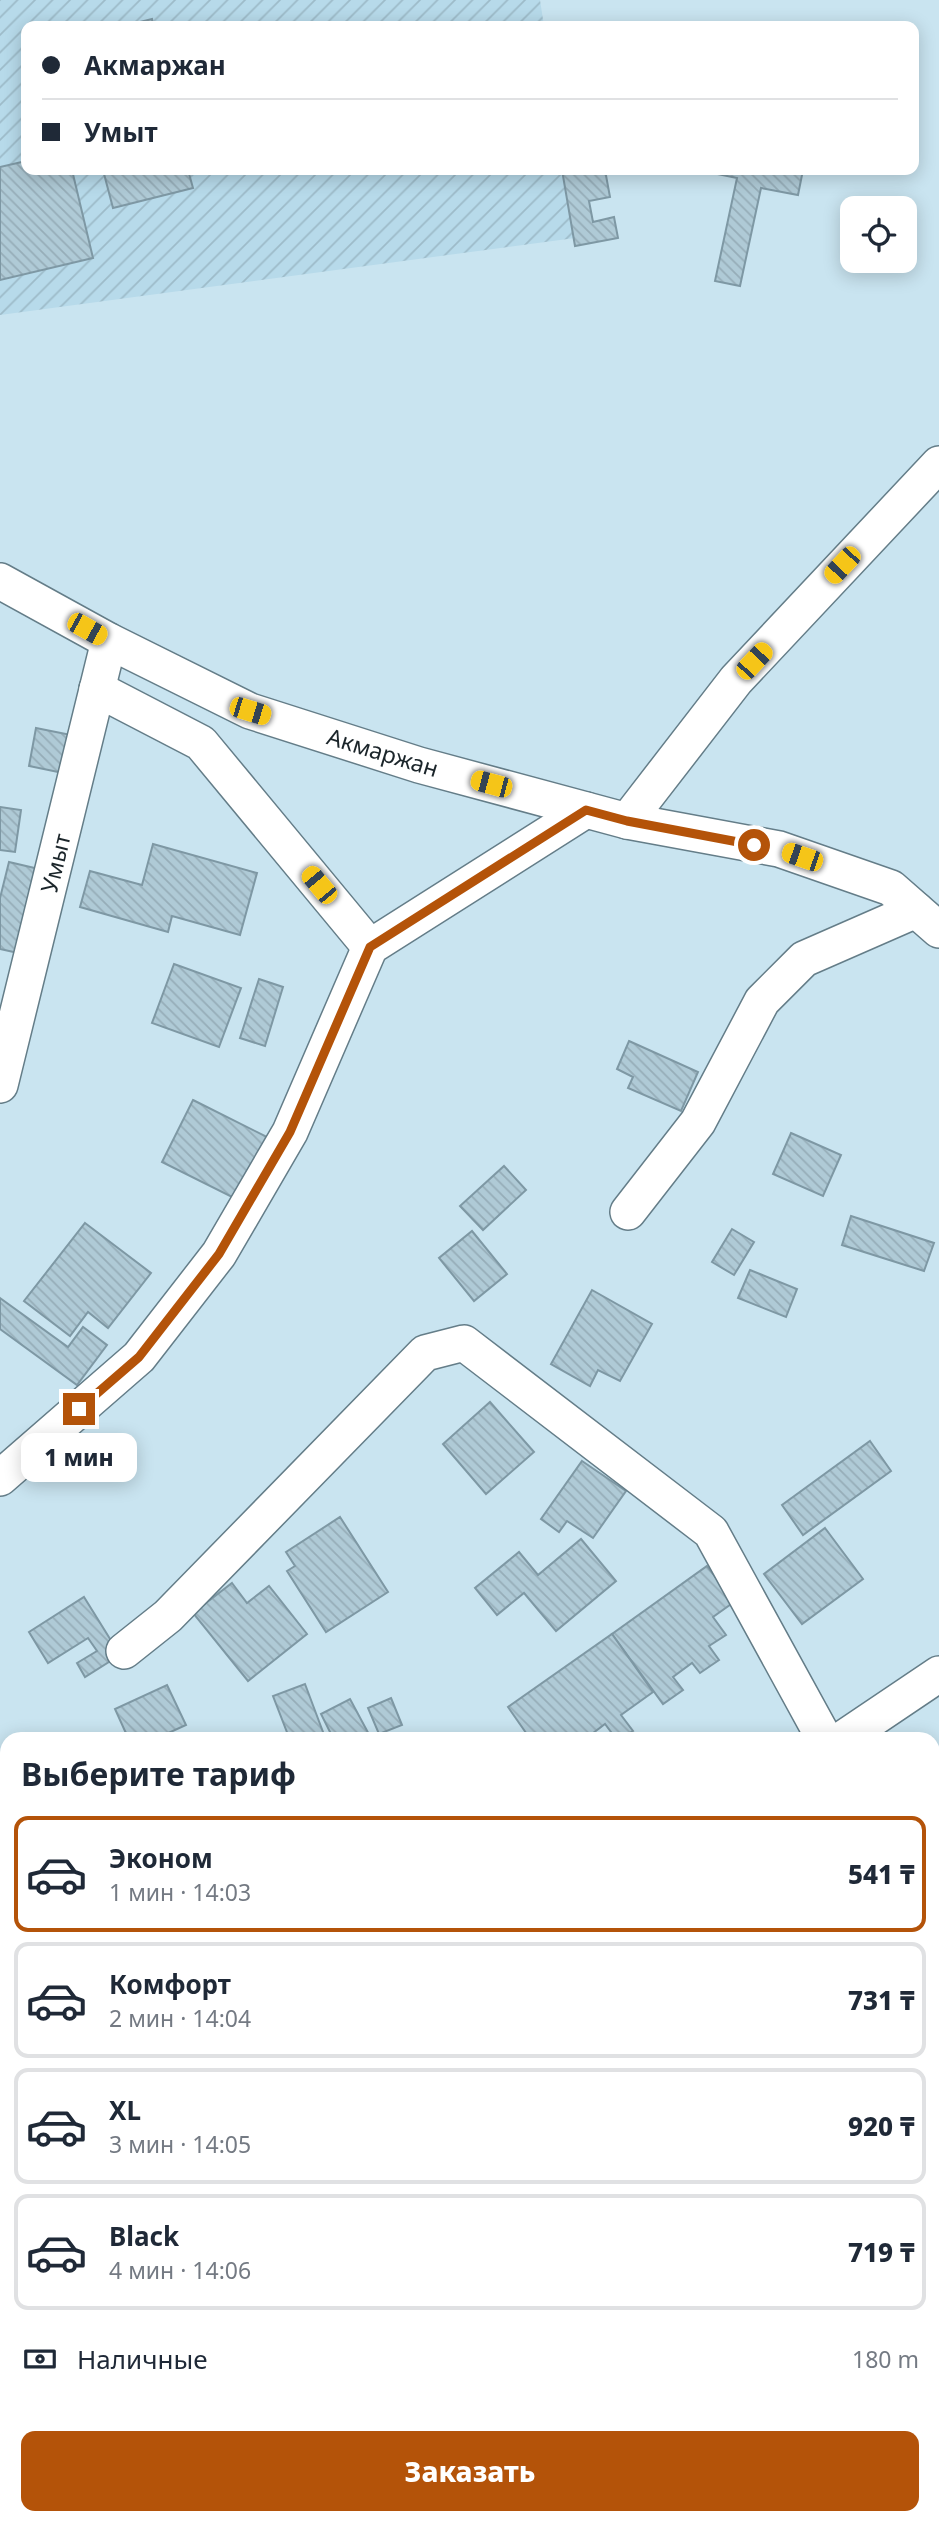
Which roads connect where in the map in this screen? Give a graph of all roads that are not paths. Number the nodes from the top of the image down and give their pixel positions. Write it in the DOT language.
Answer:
graph roads {
  1 [pos="939,464"];
  2 [pos="0,581"];
  3 [pos="109,640"];
  4 [pos="97,689"];
  5 [pos="586,810"];
  6 [pos="627,821"];
  7 [pos="928,920"];
  8 [pos="370,947"];
  9 [pos="0,1085"];
  10 [pos="628,1212"];
  11 [pos="0,1478"];
  12 [pos="124,1651"];
  13 [pos="939,1674"];
  14 [pos="821,1732"];
  15 [pos="853,1732"];
  1 -- 6 [label="street"];
  2 -- 3 [label="street, Акмаржан"];
  3 -- 4 [label="street, Умыт"];
  3 -- 5 [label="street, Акмаржан"];
  4 -- 8 [label="street"];
  4 -- 9 [label="street, Умыт"];
  5 -- 6 [label="street, Акмаржан"];
  5 -- 8 [label="street"];
  6 -- 7 [label="street, Акмаржан"];
  7 -- 10 [label="street"];
  8 -- 11 [label="street"];
  12 -- 14 [label="street"];
  13 -- 15 [label="street"];
}
